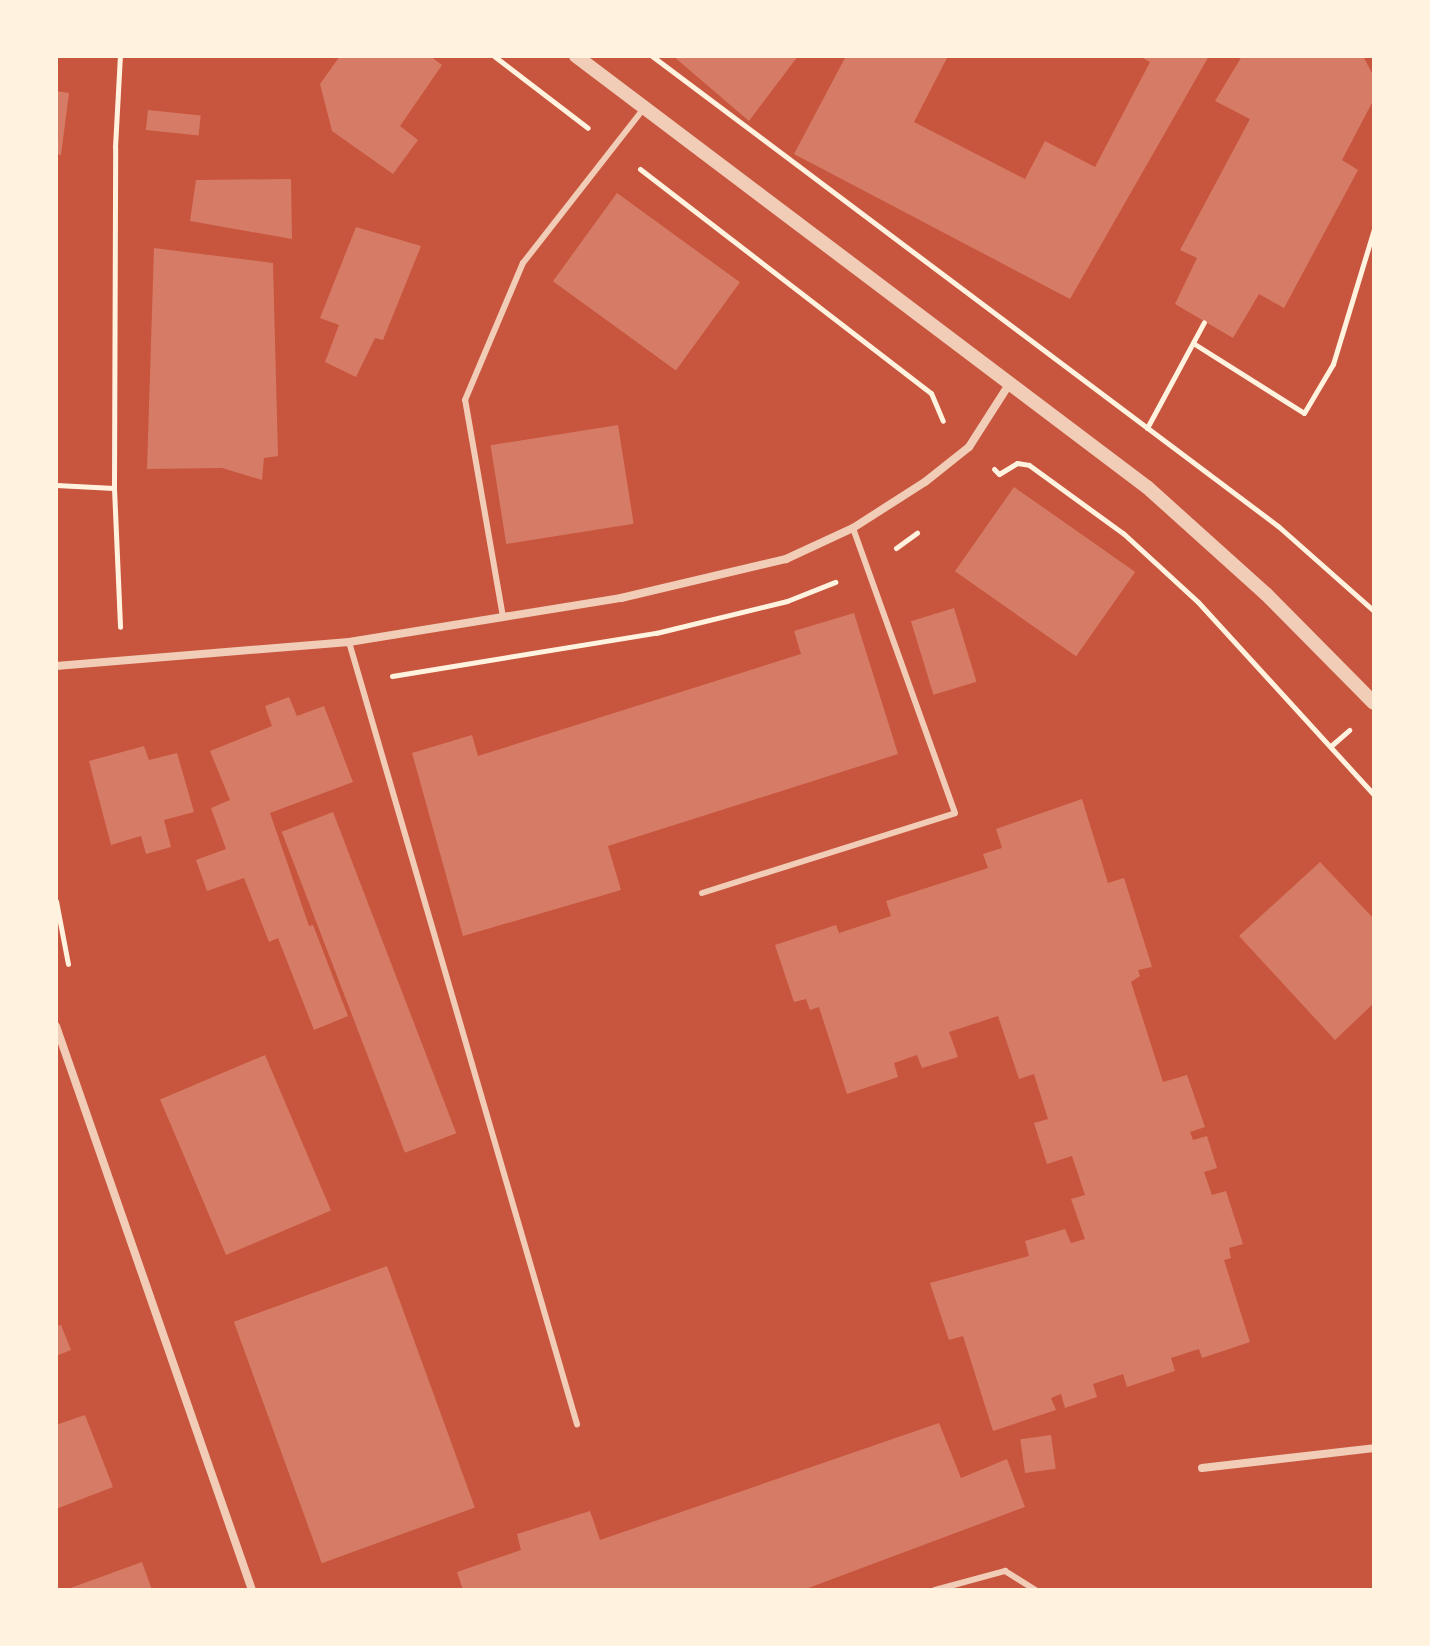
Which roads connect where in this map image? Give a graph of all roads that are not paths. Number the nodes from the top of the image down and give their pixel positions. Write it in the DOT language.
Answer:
graph roads {
  1 [pos="576,56"];
  2 [pos="645,107"];
  3 [pos="1010,382"];
  4 [pos="853,528"];
  5 [pos="503,617"];
  6 [pos="349,642"];
  7 [pos="56,666"];
  8 [pos="1374,703"];
  9 [pos="702,893"];
  10 [pos="56,1026"];
  11 [pos="577,1424"];
  12 [pos="1374,1448"];
  13 [pos="1202,1468"];
  14 [pos="252,1590"];
  15 [pos="935,1590"];
  16 [pos="1035,1590"];
  1 -- 2 [label="street"];
  2 -- 3 [label="street"];
  2 -- 5 [label="lane"];
  3 -- 4 [label="street"];
  3 -- 8 [label="street"];
  4 -- 5 [label="street"];
  4 -- 9 [label="lane"];
  5 -- 6 [label="street"];
  6 -- 7 [label="street"];
  6 -- 11 [label="lane"];
  10 -- 14 [label="street"];
  12 -- 13 [label="street"];
  15 -- 16 [label="lane"];
}
